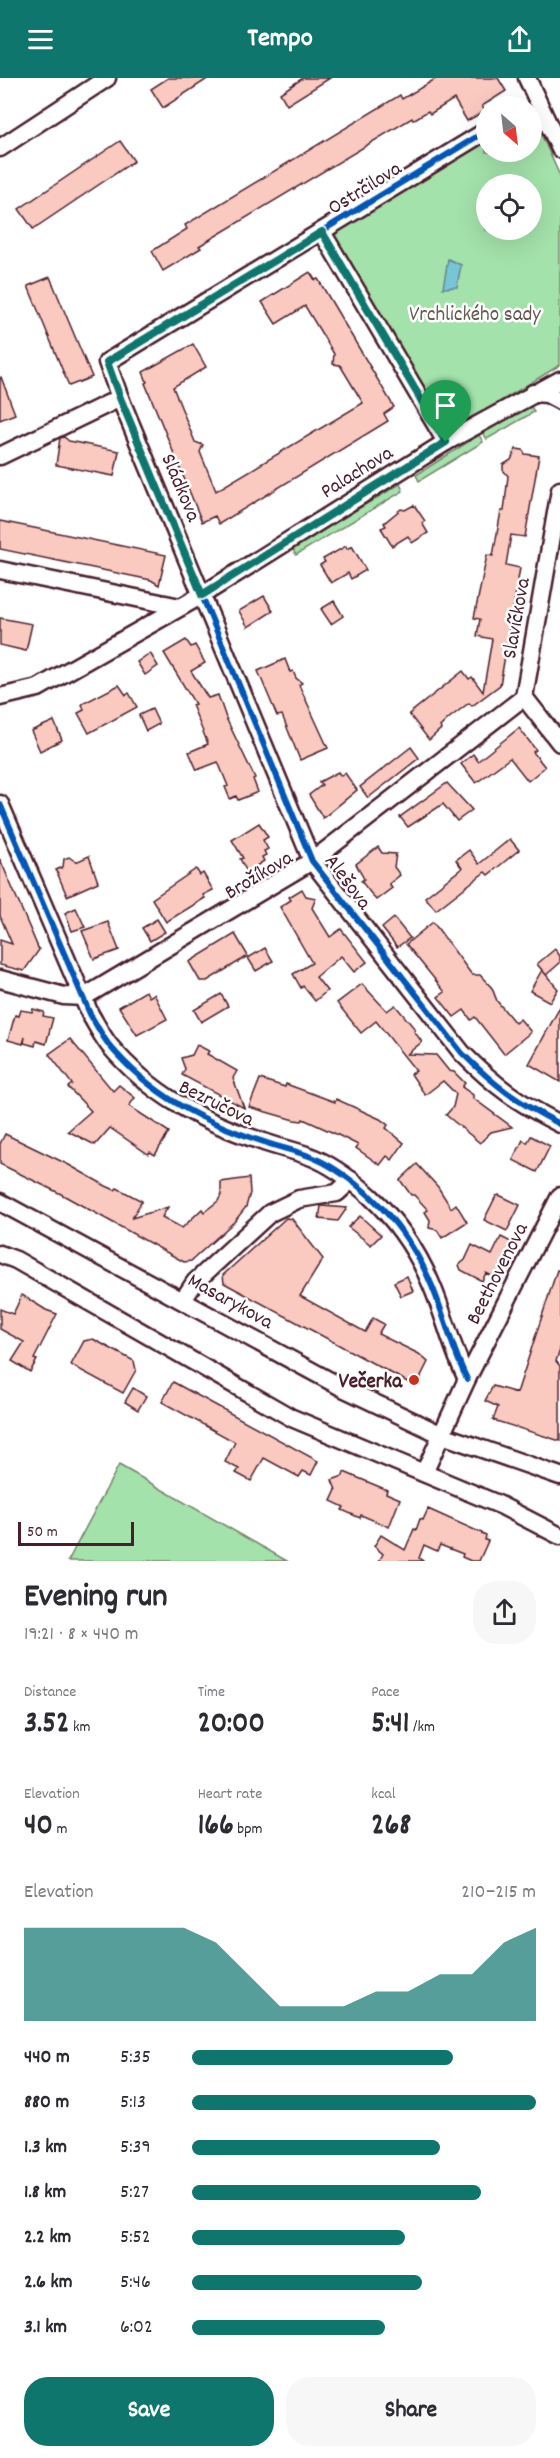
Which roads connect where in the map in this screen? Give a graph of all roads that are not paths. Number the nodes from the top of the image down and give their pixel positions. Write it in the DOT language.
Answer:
graph roads {
  1 [pos="106,78"];
  2 [pos="526,78"];
  3 [pos="530,96"];
  4 [pos="542,120"];
  5 [pos="476,137"];
  6 [pos="0,148"];
  7 [pos="560,150"];
  8 [pos="322,232"];
  9 [pos="560,380"];
  10 [pos="533,393"];
  11 [pos="120,398"];
  12 [pos="560,400"];
  13 [pos="446,442"];
  14 [pos="0,456"];
  15 [pos="560,490"];
  16 [pos="0,570"];
  17 [pos="202,595"];
  18 [pos="180,607"];
  19 [pos="0,697"];
  20 [pos="524,697"];
  21 [pos="560,742"];
  22 [pos="0,804"];
  23 [pos="312,861"];
  24 [pos="0,979"];
  25 [pos="84,997"];
  26 [pos="560,1124"];
  27 [pos="351,1180"];
  28 [pos="560,1196"];
  29 [pos="0,1202"];
  30 [pos="0,1254"];
  31 [pos="183,1300"];
  32 [pos="467,1379"];
  33 [pos="442,1435"];
  34 [pos="424,1473"];
  35 [pos="560,1476"];
  36 [pos="560,1536"];
  1 -- 6 [label="street"];
  2 -- 3 [label="street"];
  4 -- 7 [label="street"];
  5 -- 8 [label="street, Ostrčilova"];
  8 -- 11 [label="street, Ostrčilova"];
  8 -- 13 [label="street"];
  9 -- 10 [label="street, Palachova"];
  10 -- 12 [label="street"];
  10 -- 13 [label="street, Palachova"];
  11 -- 14 [label="street"];
  11 -- 17 [label="street, Sládkova"];
  13 -- 17 [label="street, Palachova"];
  15 -- 20 [label="street, Slavíčkova"];
  16 -- 18 [label="street"];
  17 -- 18 [label="street, Palachova"];
  17 -- 23 [label="street, Alešova"];
  18 -- 19 [label="street, Palachova"];
  20 -- 21 [label="street"];
  20 -- 23 [label="street, Brožíkova"];
  22 -- 25 [label="street, Bezručova"];
  23 -- 25 [label="street, Brožíkova"];
  23 -- 26 [label="street, Alešova"];
  24 -- 25 [label="street"];
  25 -- 27 [label="street, Bezručova"];
  27 -- 31 [label="street"];
  27 -- 32 [label="street, Bezručova"];
  28 -- 32 [label="street, Beethovenova"];
  29 -- 31 [label="street, Masarykova"];
  30 -- 34 [label="street"];
  31 -- 33 [label="street, Masarykova"];
  32 -- 33 [label="street, Beethovenova"];
  33 -- 34 [label="street"];
  33 -- 35 [label="street, Masarykova"];
  34 -- 36 [label="street"];
}
